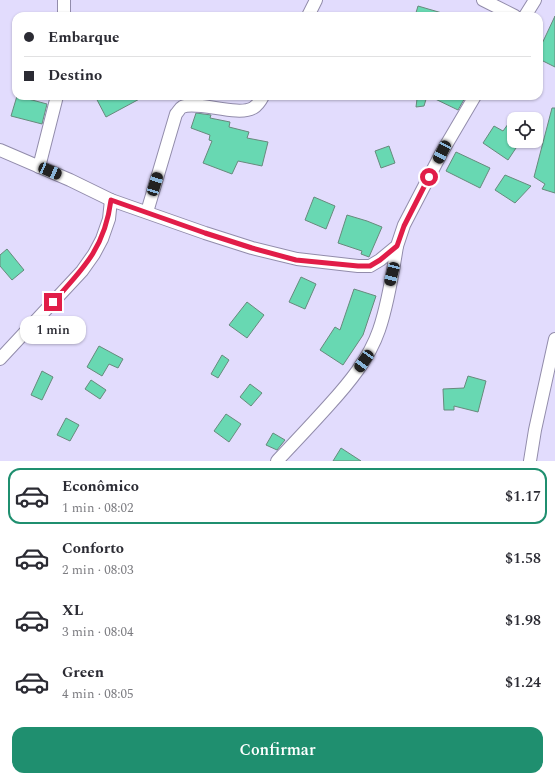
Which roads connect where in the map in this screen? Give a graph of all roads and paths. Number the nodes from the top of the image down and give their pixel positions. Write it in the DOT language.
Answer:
graph roads {
  1 [pos="64,0"];
  2 [pos="316,0"];
  3 [pos="483,0"];
  4 [pos="535,0"];
  5 [pos="64,12"];
  6 [pos="310,12"];
  7 [pos="507,12"];
  8 [pos="528,12"];
  9 [pos="56,100"];
  10 [pos="260,100"];
  11 [pos="473,100"];
  12 [pos="0,150"];
  13 [pos="40,167"];
  14 [pos="111,200"];
  15 [pos="147,212"];
  16 [pos="397,246"];
  17 [pos="555,339"];
  18 [pos="0,359"];
  19 [pos="551,374"];
  20 [pos="276,461"];
  21 [pos="530,461"];
  1 -- 5 [label="street"];
  2 -- 6 [label="street"];
  3 -- 7 [label="street"];
  4 -- 8 [label="street"];
  9 -- 13 [label="street"];
  10 -- 15 [label="street"];
  11 -- 16 [label="street"];
  12 -- 13 [label="street"];
  13 -- 14 [label="street"];
  14 -- 15 [label="street"];
  14 -- 18 [label="street"];
  15 -- 16 [label="street"];
  16 -- 20 [label="street"];
  17 -- 19 [label="street"];
  19 -- 21 [label="street"];
}
